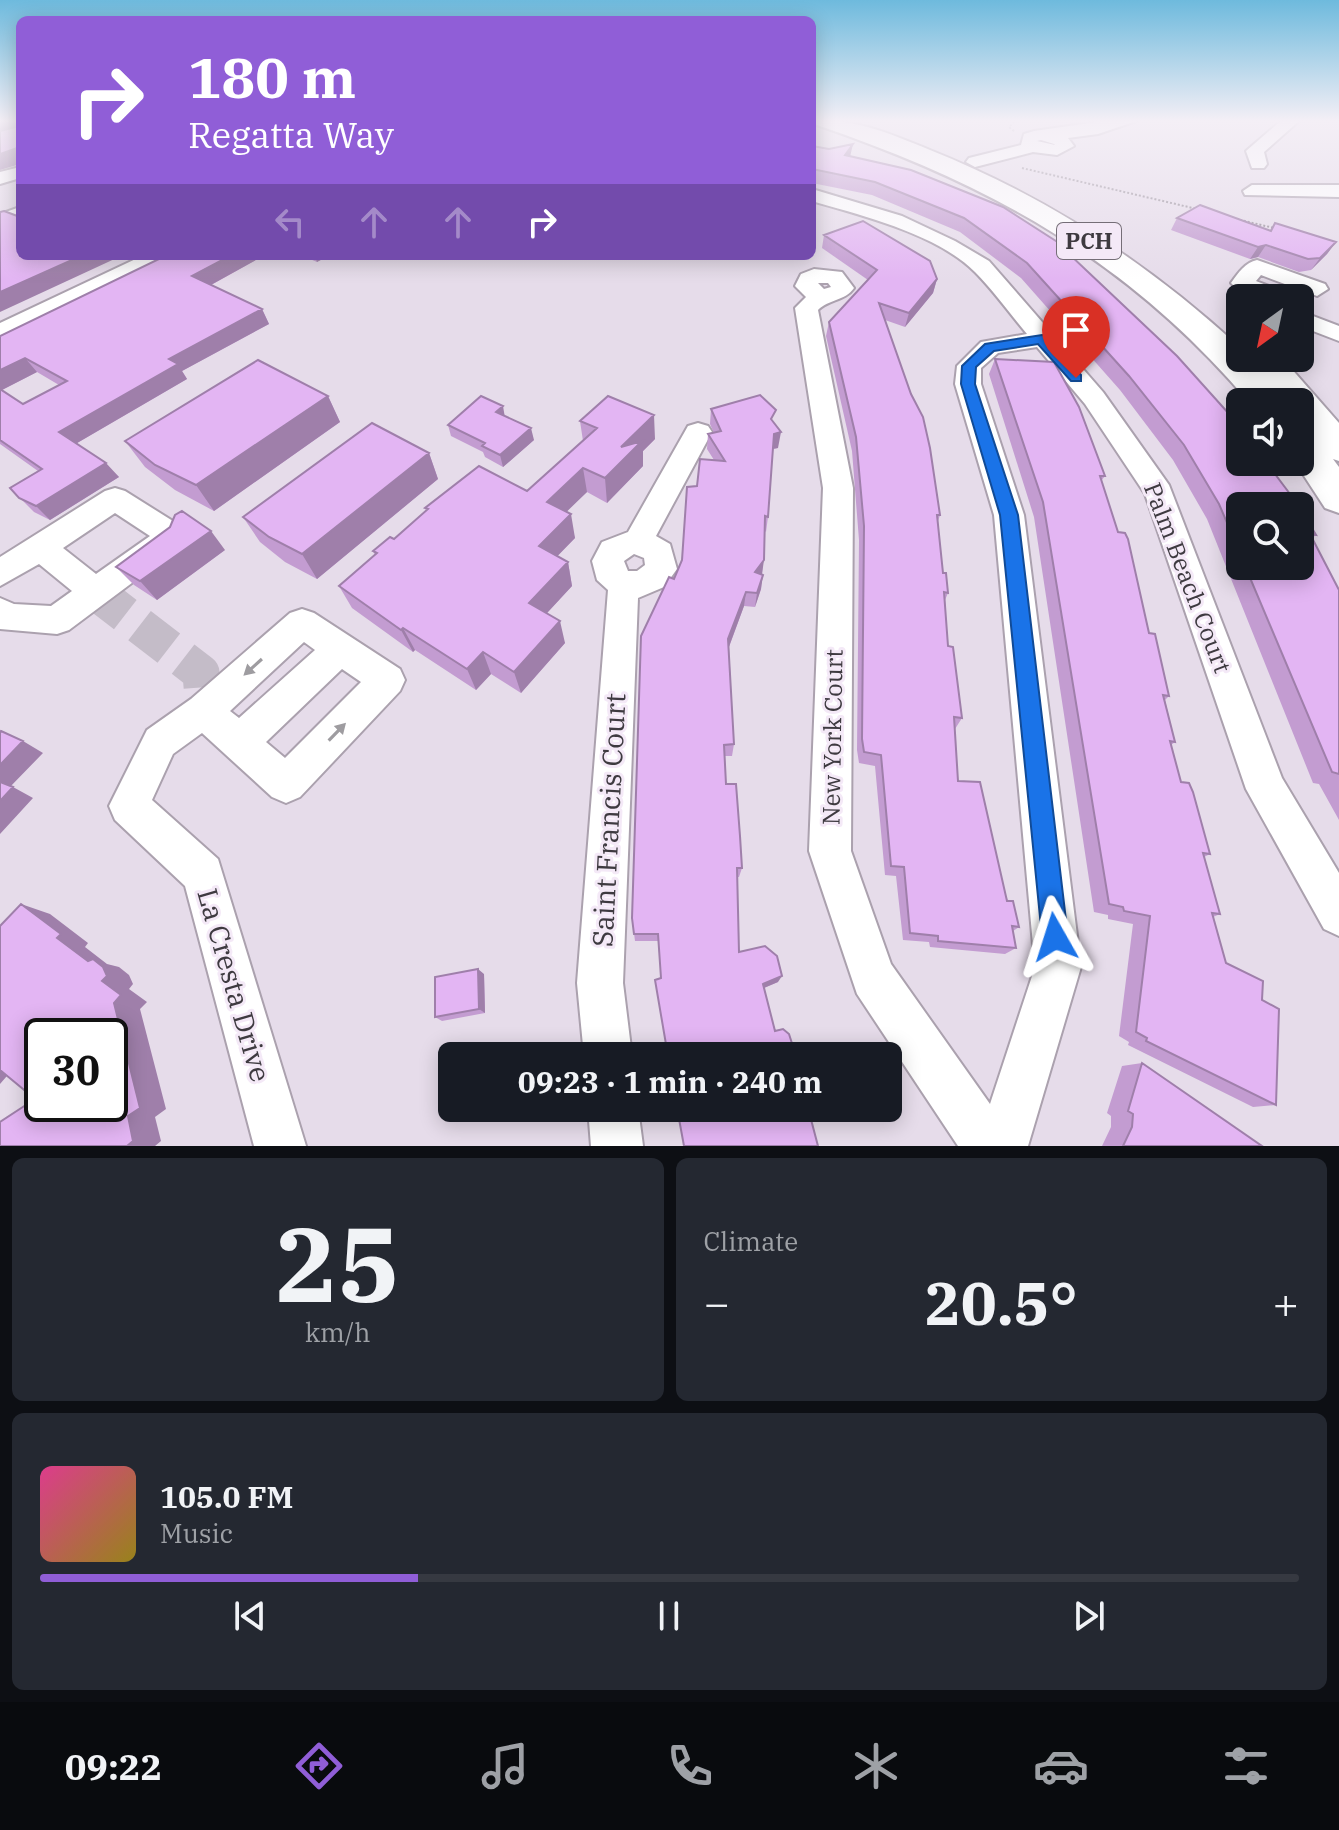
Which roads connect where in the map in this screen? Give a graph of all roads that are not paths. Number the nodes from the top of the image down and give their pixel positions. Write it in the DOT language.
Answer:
graph roads {
  1 [pos="965,173"];
  2 [pos="990,173"];
  3 [pos="997,173"];
  4 [pos="1252,191"];
  5 [pos="1339,191"];
  6 [pos="816,196"];
  7 [pos="151,260"];
  8 [pos="1244,284"];
  9 [pos="1289,284"];
  10 [pos="821,295"];
  11 [pos="1315,299"];
  12 [pos="1172,300"];
  13 [pos="1226,323"];
  14 [pos="0,332"];
  15 [pos="1339,334"];
  16 [pos="1042,339"];
  17 [pos="1277,372"];
  18 [pos="1258,388"];
  19 [pos="698,432"];
  20 [pos="1339,448"];
  21 [pos="1314,461"];
  22 [pos="1339,498"];
  23 [pos="40,547"];
  24 [pos="0,573"];
  25 [pos="96,592"];
  26 [pos="3,615"];
  27 [pos="340,649"];
  28 [pos="204,711"];
  29 [pos="240,742"];
  30 [pos="1339,914"];
  31 [pos="606,1042"];
  32 [pos="614,1122"];
  33 [pos="280,1146"];
  34 [pos="617,1146"];
  35 [pos="989,1146"];
  36 [pos="1002,1146"];
  1 -- 12 [label="highway, PCH"];
  2 -- 12 [label="highway"];
  3 -- 13 [label="highway, PCH"];
  4 -- 5 [label="street"];
  6 -- 16 [label="street, Palm Beach Court"];
  7 -- 14 [label="street"];
  8 -- 9 [label="street"];
  10 -- 35 [label="street, New York Court"];
  11 -- 15 [label="street"];
  12 -- 18 [label="highway, PCH"];
  16 -- 30 [label="street, Palm Beach Court"];
  16 -- 36 [label="street"];
  17 -- 20 [label="highway"];
  19 -- 31 [label="street, Saint Francis Court"];
  21 -- 22 [label="highway"];
  23 -- 24 [label="street"];
  23 -- 25 [label="street"];
  23 -- 25 [label="street"];
  25 -- 26 [label="street"];
  27 -- 28 [label="street, one-way"];
  27 -- 29 [label="street"];
  29 -- 27 [label="street, one-way"];
  28 -- 29 [label="street"];
  28 -- 33 [label="street, La Cresta Drive"];
  32 -- 34 [label="street"];
}
